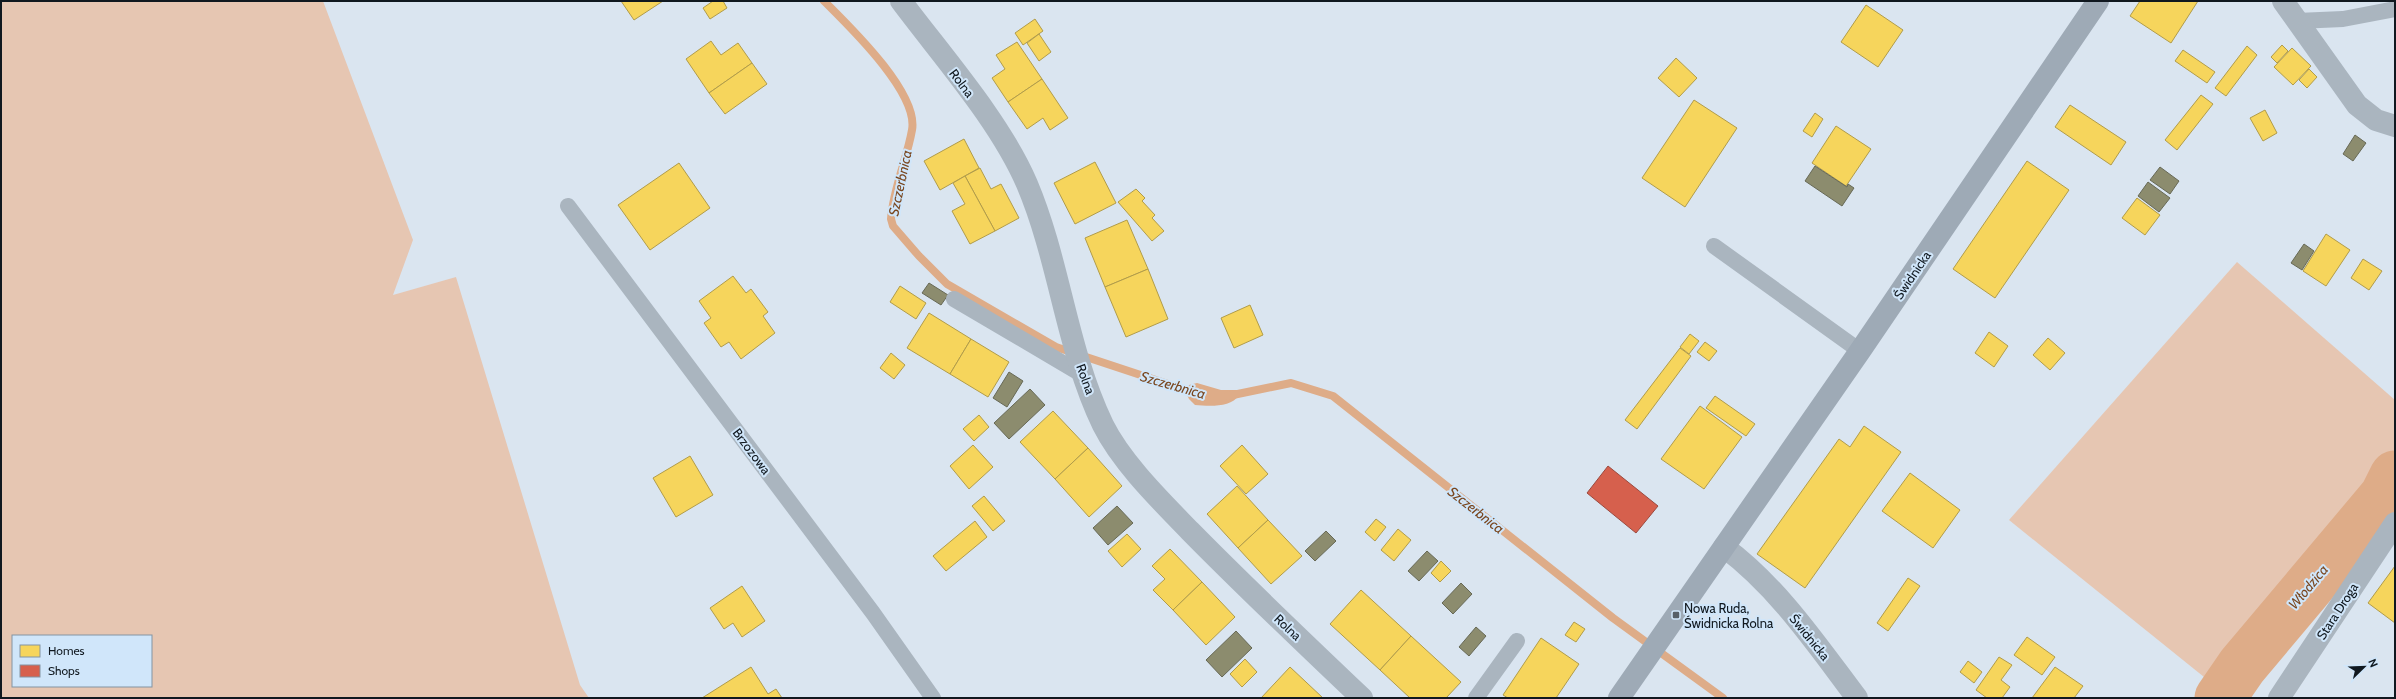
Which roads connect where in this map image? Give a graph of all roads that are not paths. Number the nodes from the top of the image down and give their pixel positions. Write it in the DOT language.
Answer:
graph roads {
  1 [pos="901,1"];
  2 [pos="2098,1"];
  3 [pos="2283,1"];
  4 [pos="2395,9"];
  5 [pos="2297,21"];
  6 [pos="2395,126"];
  7 [pos="568,206"];
  8 [pos="1714,246"];
  9 [pos="954,299"];
  10 [pos="1860,352"];
  11 [pos="1083,374"];
  12 [pos="2395,523"];
  13 [pos="1724,547"];
  14 [pos="1517,641"];
  15 [pos="933,698"];
  16 [pos="1362,698"];
  17 [pos="1476,698"];
  18 [pos="1619,698"];
  19 [pos="1858,698"];
  20 [pos="2279,698"];
  1 -- 11 [label="street, Rolna"];
  2 -- 10 [label="street, Świdnicka"];
  3 -- 5 [label="street"];
  4 -- 5 [label="lane"];
  5 -- 6 [label="street"];
  7 -- 15 [label="lane, Brzozowa"];
  8 -- 10 [label="lane"];
  9 -- 11 [label="lane"];
  10 -- 13 [label="street, Świdnicka"];
  11 -- 16 [label="street, Rolna"];
  12 -- 20 [label="street, Stara Droga"];
  13 -- 18 [label="street, Świdnicka"];
  13 -- 19 [label="street, Świdnicka"];
  14 -- 17 [label="lane"];
}
